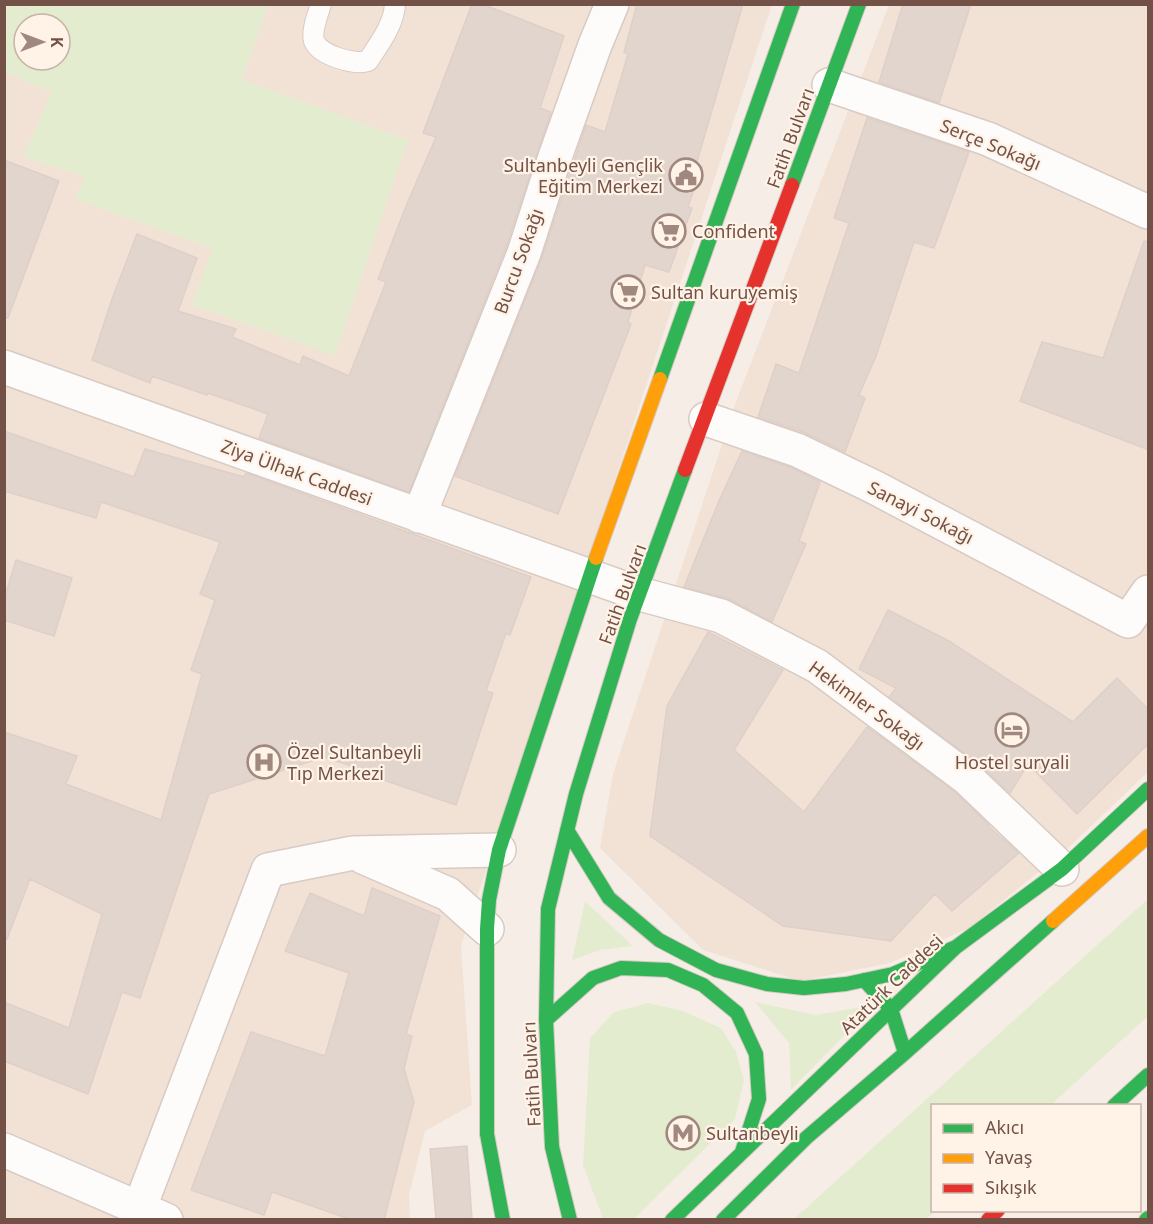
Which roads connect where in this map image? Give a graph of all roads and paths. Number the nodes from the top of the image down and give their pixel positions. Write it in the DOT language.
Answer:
graph roads {
  1 [pos="321,4"];
  2 [pos="395,4"];
  3 [pos="612,4"];
  4 [pos="793,4"];
  5 [pos="859,4"];
  6 [pos="829,85"];
  7 [pos="1149,212"];
  8 [pos="4,367"];
  9 [pos="706,419"];
  10 [pos="419,516"];
  11 [pos="590,577"];
  12 [pos="1149,592"];
  13 [pos="640,594"];
  14 [pos="1149,789"];
  15 [pos="567,830"];
  16 [pos="1149,836"];
  17 [pos="499,850"];
  18 [pos="353,852"];
  19 [pos="1062,869"];
  20 [pos="488,929"];
  21 [pos="956,946"];
  22 [pos="864,980"];
  23 [pos="891,1009"];
  24 [pos="546,1020"];
  25 [pos="905,1053"];
  26 [pos="1149,1075"];
  27 [pos="1116,1104"];
  28 [pos="4,1150"];
  29 [pos="742,1152"];
  30 [pos="147,1216"];
  31 [pos="503,1220"];
  32 [pos="570,1220"];
  33 [pos="672,1220"];
  34 [pos="723,1220"];
  1 -- 2 [label="lane"];
  3 -- 10 [label="street, Burcu Sokağı"];
  4 -- 11 [label="main road, Fatih Bulvarı"];
  5 -- 6 [label="main road, Fatih Bulvarı"];
  6 -- 7 [label="street, Serçe Sokağı"];
  6 -- 9 [label="main road, Fatih Bulvarı"];
  8 -- 10 [label="street, Ziya Ülhak Caddesi"];
  9 -- 12 [label="street, Sanayi Sokağı"];
  9 -- 13 [label="main road, Fatih Bulvarı"];
  10 -- 11 [label="street, Ziya Ülhak Caddesi"];
  11 -- 13 [label="street, Hekimler Sokağı"];
  11 -- 17 [label="main road, Fatih Bulvarı"];
  13 -- 15 [label="main road, Fatih Bulvarı"];
  13 -- 19 [label="street, Hekimler Sokağı"];
  14 -- 19 [label="main road, Atatürk Caddesi"];
  15 -- 22 [label="main road"];
  15 -- 24 [label="main road, Fatih Bulvarı"];
  16 -- 25 [label="main road"];
  17 -- 18 [label="street"];
  17 -- 20 [label="main road, Fatih Bulvarı"];
  18 -- 20 [label="street"];
  18 -- 30 [label="street"];
  19 -- 21 [label="main road, Atatürk Caddesi"];
  20 -- 31 [label="main road, Fatih Bulvarı"];
  21 -- 22 [label="main road"];
  21 -- 23 [label="main road, Atatürk Caddesi"];
  22 -- 23 [label="main road"];
  23 -- 25 [label="main road"];
  23 -- 29 [label="main road, Atatürk Caddesi"];
  24 -- 29 [label="main road"];
  24 -- 32 [label="main road, Fatih Bulvarı"];
  25 -- 34 [label="main road"];
  26 -- 27 [label="main road"];
  28 -- 30 [label="street"];
  29 -- 33 [label="main road, Atatürk Caddesi"];
}
